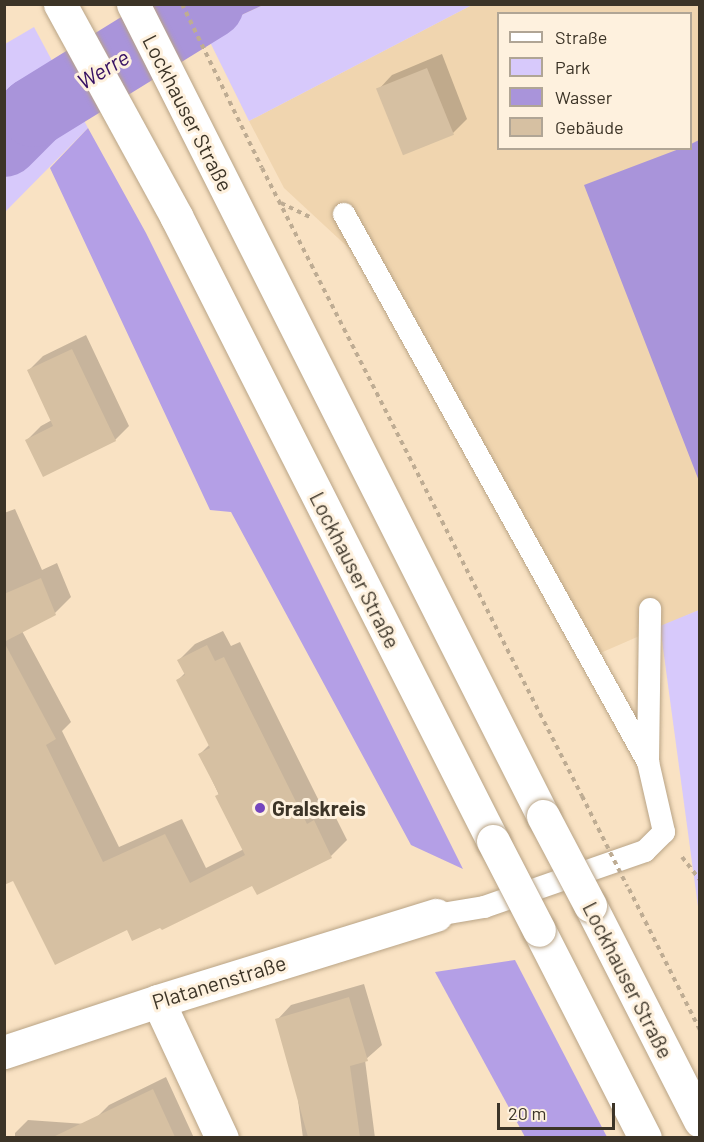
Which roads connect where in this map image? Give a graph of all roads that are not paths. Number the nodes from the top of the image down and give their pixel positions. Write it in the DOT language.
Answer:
graph roads {
  1 [pos="60,4"];
  2 [pos="133,4"];
  3 [pos="344,214"];
  4 [pos="650,609"];
  5 [pos="648,762"];
  6 [pos="436,915"];
  7 [pos="158,1001"];
  8 [pos="4,1052"];
  9 [pos="699,1121"];
  10 [pos="222,1137"];
  11 [pos="645,1137"];
  1 -- 11 [label="main road, Lockhauser Straße, bridge"];
  2 -- 9 [label="main road, Lockhauser Straße, bridge"];
  3 -- 5 [label="lane"];
  4 -- 5 [label="lane"];
  5 -- 6 [label="lane"];
  6 -- 7 [label="main road, Platanenstraße"];
  7 -- 8 [label="main road, Platanenstraße"];
  7 -- 10 [label="main road"];
}
